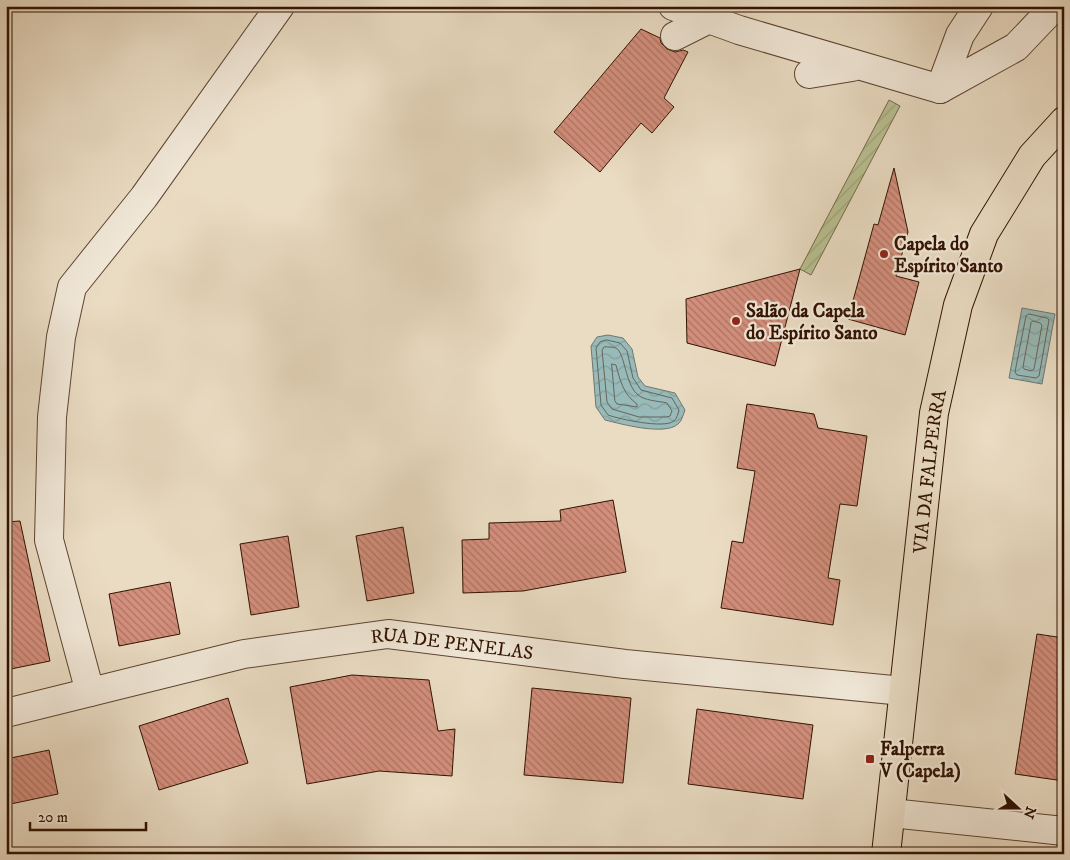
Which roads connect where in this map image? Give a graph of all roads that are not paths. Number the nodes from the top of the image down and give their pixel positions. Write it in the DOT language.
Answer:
graph roads {
  1 [pos="280,6"];
  2 [pos="673,6"];
  3 [pos="979,6"];
  4 [pos="1055,6"];
  5 [pos="709,20"];
  6 [pos="675,36"];
  7 [pos="859,66"];
  8 [pos="809,74"];
  9 [pos="940,90"];
  10 [pos="1064,121"];
  11 [pos="903,691"];
  12 [pos="90,692"];
  13 [pos="6,713"];
  14 [pos="891,813"];
  15 [pos="1064,831"];
  16 [pos="886,854"];
  1 -- 12 [label="street"];
  2 -- 5 [label="street"];
  3 -- 9 [label="street"];
  4 -- 9 [label="street"];
  5 -- 6 [label="street"];
  5 -- 7 [label="street"];
  7 -- 8 [label="street"];
  7 -- 9 [label="street"];
  10 -- 11 [label="main road, VIA DA FALPERRA"];
  11 -- 12 [label="street, RUA DE PENELAS"];
  11 -- 14 [label="main road, VIA DA FALPERRA"];
  12 -- 13 [label="street, RUA DE PENELAS"];
  14 -- 15 [label="street"];
  14 -- 16 [label="main road, VIA DA FALPERRA"];
}
